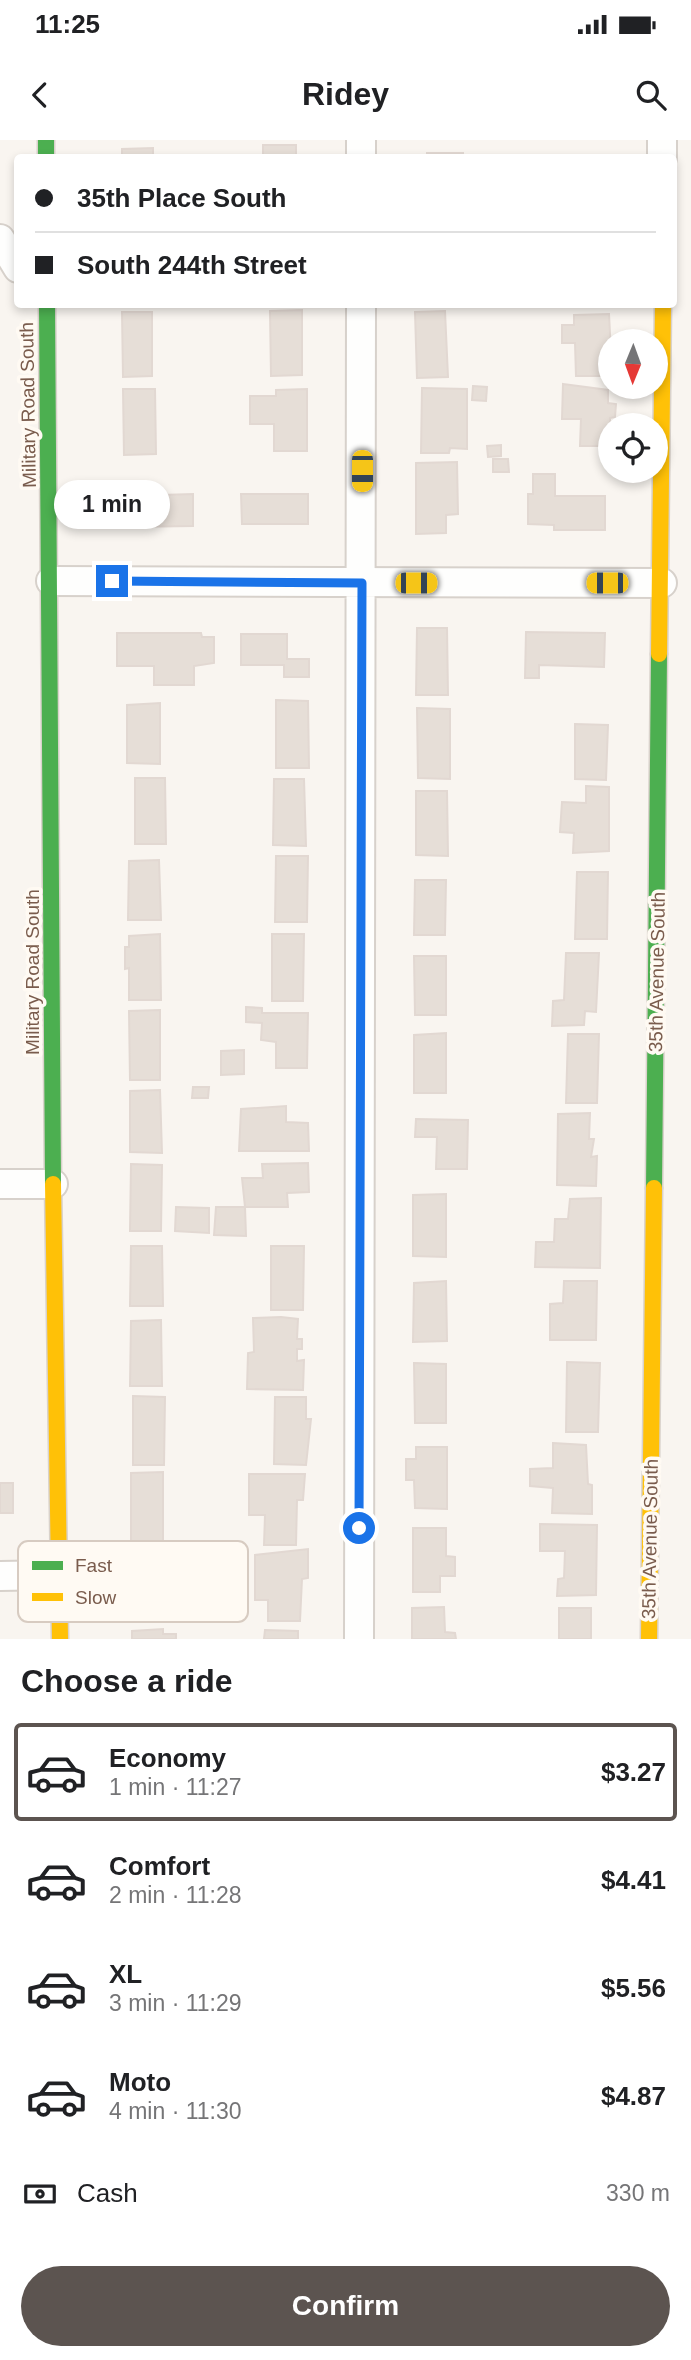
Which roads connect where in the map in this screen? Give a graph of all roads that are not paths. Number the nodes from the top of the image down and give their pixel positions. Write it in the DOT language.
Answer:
graph roads {
  1 [pos="0,239"];
  2 [pos="14,262"];
  3 [pos="361,308"];
  4 [pos="663,308"];
  5 [pos="44,311"];
  6 [pos="51,582"];
  7 [pos="362,583"];
  8 [pos="662,583"];
  9 [pos="0,1184"];
  10 [pos="53,1184"];
  11 [pos="58,1541"];
  12 [pos="0,1576"];
  13 [pos="18,1576"];
  14 [pos="359,1639"];
  15 [pos="649,1639"];
  1 -- 2 [label="street"];
  3 -- 7 [label="street"];
  4 -- 8 [label="main road, 35th Avenue South"];
  5 -- 6 [label="main road, Military Road South"];
  6 -- 7 [label="street"];
  6 -- 10 [label="main road, Military Road South"];
  7 -- 8 [label="street"];
  7 -- 14 [label="street"];
  8 -- 15 [label="main road, 35th Avenue South"];
  9 -- 10 [label="street"];
  10 -- 11 [label="main road, Military Road South"];
  12 -- 13 [label="street"];
}
